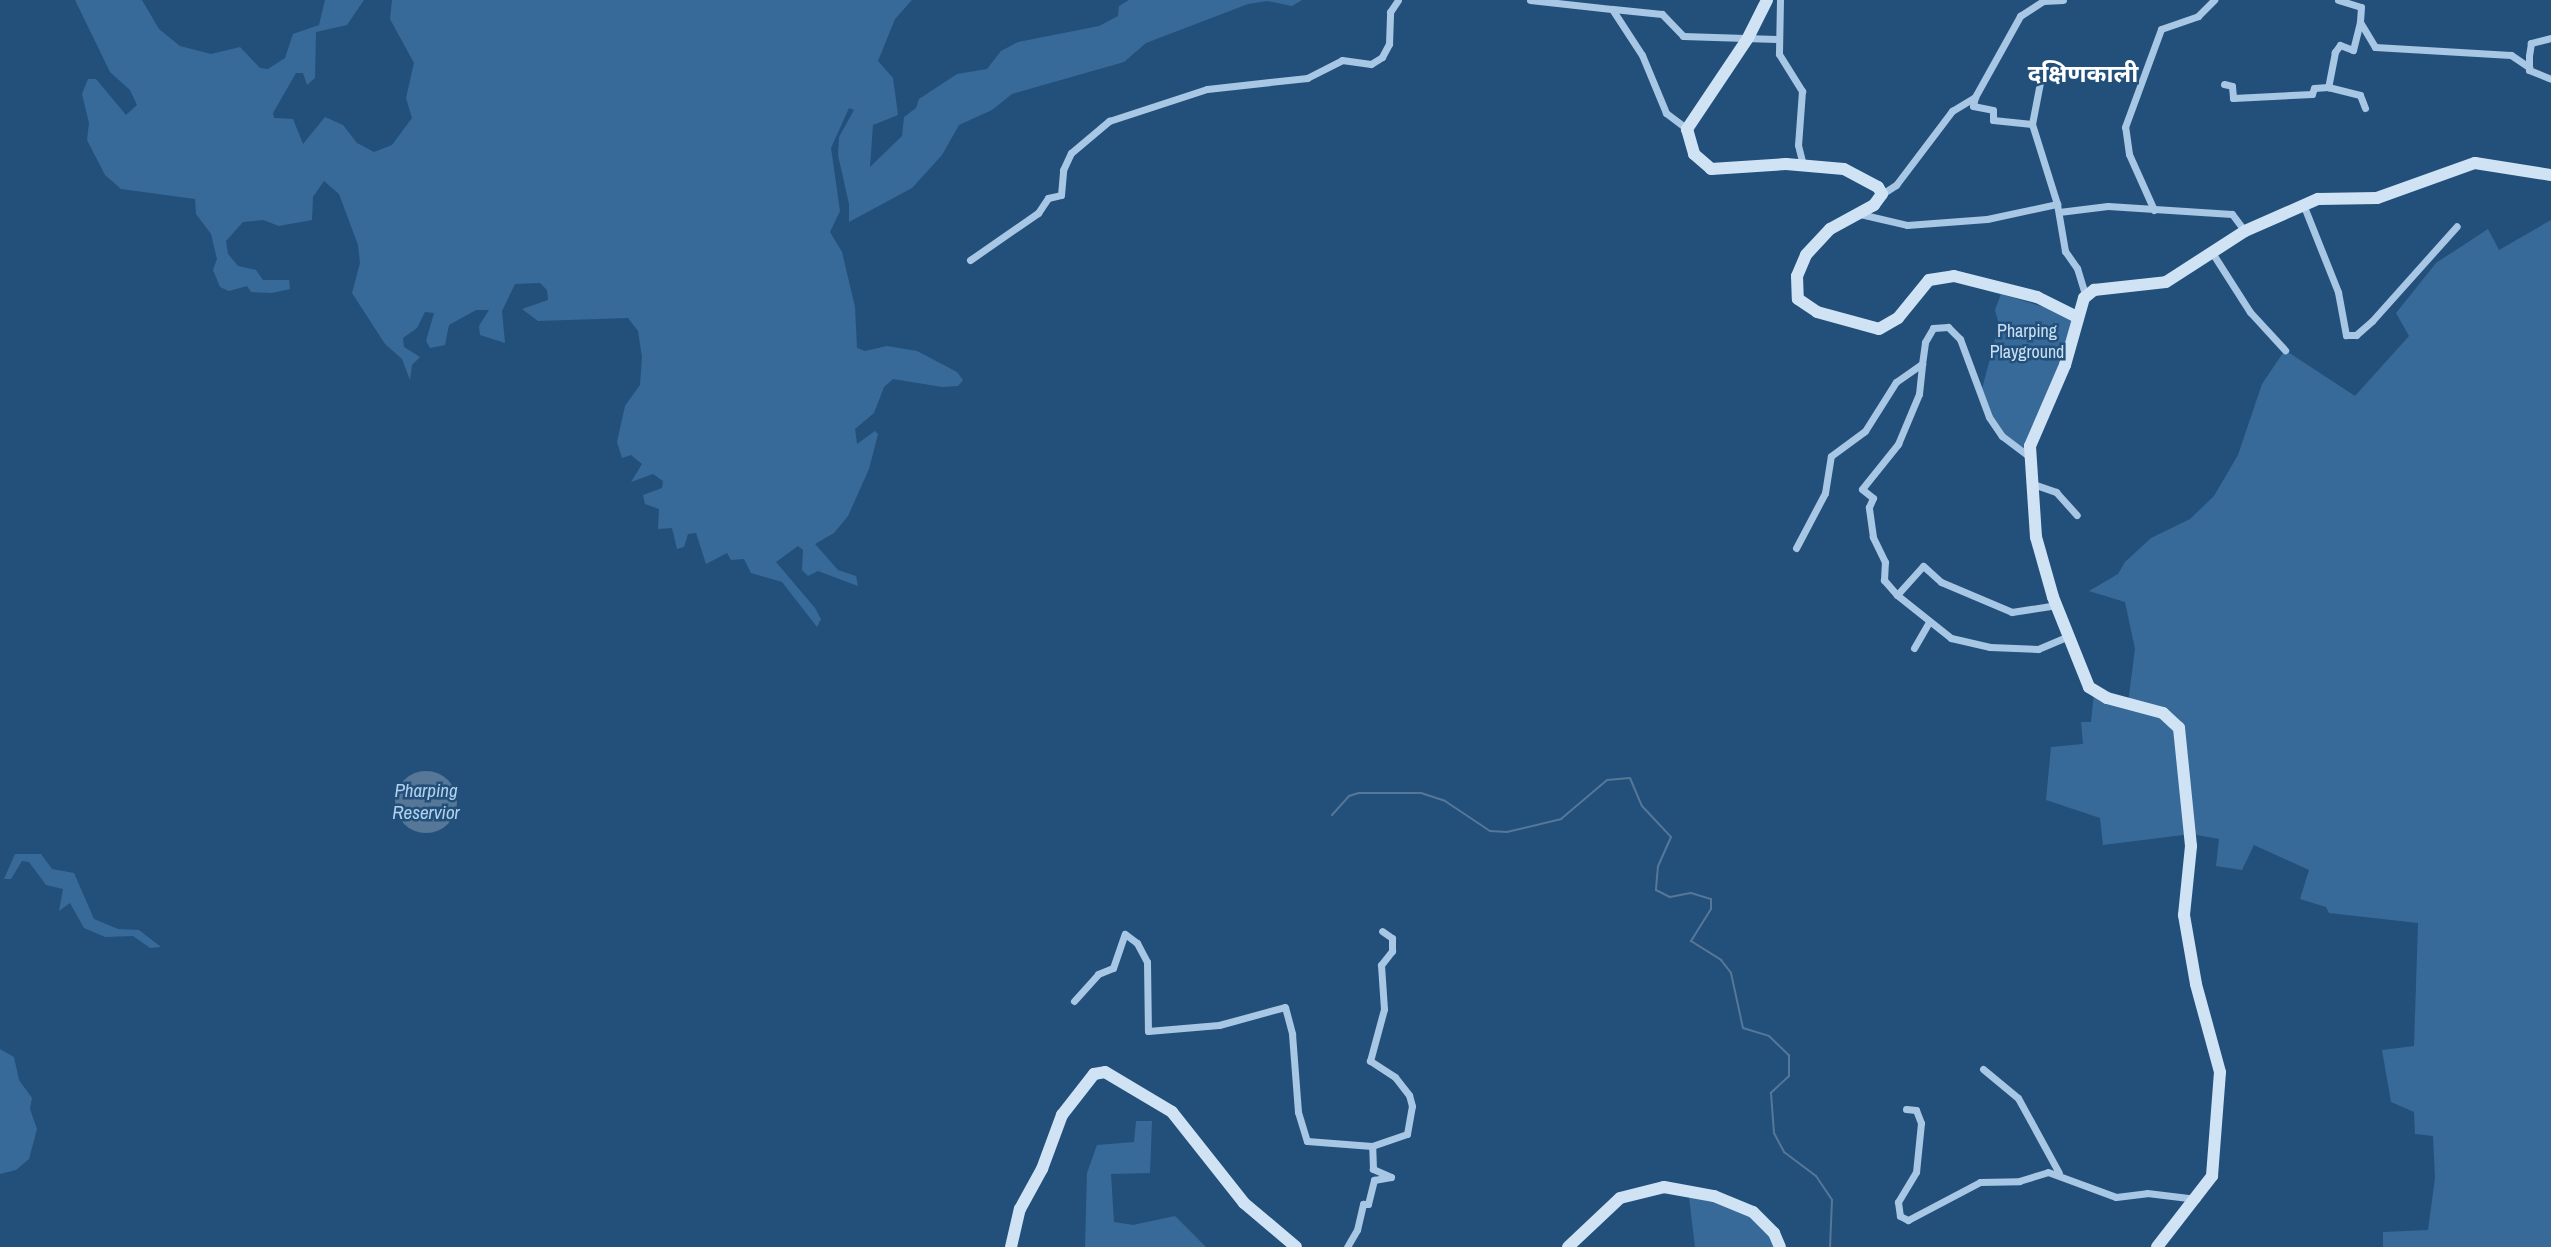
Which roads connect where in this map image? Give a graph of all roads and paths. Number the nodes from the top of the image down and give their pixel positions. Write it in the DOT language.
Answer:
graph roads {
  1 [pos="1398,0"];
  2 [pos="1530,0"];
  3 [pos="1766,0"];
  4 [pos="1780,0"];
  5 [pos="2063,0"];
  6 [pos="2214,0"];
  7 [pos="2338,0"];
  8 [pos="1612,9"];
  9 [pos="2360,22"];
  10 [pos="1748,38"];
  11 [pos="2551,38"];
  12 [pos="1776,39"];
  13 [pos="2043,67"];
  14 [pos="2529,68"];
  15 [pos="2551,79"];
  16 [pos="2224,84"];
  17 [pos="2328,87"];
  18 [pos="1975,97"];
  19 [pos="2365,107"];
  20 [pos="2032,124"];
  21 [pos="1687,129"];
  22 [pos="1802,165"];
  23 [pos="2551,174"];
  24 [pos="1882,194"];
  25 [pos="2303,204"];
  26 [pos="2058,208"];
  27 [pos="2154,210"];
  28 [pos="1860,214"];
  29 [pos="2457,226"];
  30 [pos="2245,231"];
  31 [pos="2213,254"];
  32 [pos="970,260"];
  33 [pos="2085,295"];
  34 [pos="2077,317"];
  35 [pos="2285,350"];
  36 [pos="1922,364"];
  37 [pos="2029,456"];
  38 [pos="2029,483"];
  39 [pos="2077,515"];
  40 [pos="1796,548"];
  41 [pos="1897,595"];
  42 [pos="2057,605"];
  43 [pos="1929,622"];
  44 [pos="2070,636"];
  45 [pos="1914,648"];
  46 [pos="1382,931"];
  47 [pos="1074,1001"];
  48 [pos="1983,1069"];
  49 [pos="1906,1110"];
  50 [pos="1371,1146"];
  51 [pos="2059,1173"];
  52 [pos="2198,1199"];
  53 [pos="1011,1247"];
  54 [pos="1296,1247"];
  55 [pos="1347,1247"];
  56 [pos="1568,1247"];
  57 [pos="1780,1247"];
  58 [pos="2157,1247"];
  1 -- 32 [label="street"];
  2 -- 8 [label="street"];
  3 -- 10 [label="main road"];
  4 -- 12 [label="street"];
  5 -- 18 [label="street"];
  6 -- 27 [label="street"];
  7 -- 9 [label="street"];
  8 -- 10 [label="street"];
  8 -- 21 [label="street"];
  9 -- 14 [label="street"];
  9 -- 17 [label="street"];
  10 -- 12 [label="street"];
  10 -- 21 [label="main road"];
  11 -- 14 [label="street"];
  12 -- 22 [label="street"];
  13 -- 20 [label="street"];
  14 -- 15 [label="street"];
  16 -- 17 [label="street"];
  17 -- 19 [label="street"];
  18 -- 20 [label="street"];
  18 -- 24 [label="street"];
  20 -- 26 [label="street"];
  21 -- 22 [label="main road"];
  22 -- 24 [label="main road"];
  23 -- 25 [label="main road"];
  24 -- 28 [label="main road"];
  25 -- 29 [label="street"];
  25 -- 30 [label="main road"];
  26 -- 27 [label="street"];
  26 -- 28 [label="street"];
  26 -- 33 [label="street"];
  27 -- 30 [label="street"];
  28 -- 34 [label="main road"];
  30 -- 31 [label="main road"];
  31 -- 33 [label="main road"];
  31 -- 35 [label="street"];
  33 -- 34 [label="main road"];
  34 -- 37 [label="main road"];
  36 -- 37 [label="street"];
  36 -- 40 [label="street"];
  36 -- 41 [label="street"];
  37 -- 38 [label="main road"];
  38 -- 39 [label="street"];
  38 -- 42 [label="main road"];
  41 -- 42 [label="street"];
  41 -- 43 [label="street"];
  42 -- 44 [label="main road"];
  43 -- 44 [label="street"];
  43 -- 45 [label="street"];
  44 -- 52 [label="main road"];
  46 -- 50 [label="street"];
  47 -- 50 [label="street"];
  48 -- 51 [label="street"];
  49 -- 51 [label="street"];
  50 -- 55 [label="street"];
  51 -- 52 [label="street"];
  52 -- 58 [label="main road"];
  53 -- 54 [label="main road"];
  56 -- 57 [label="main road"];
}
